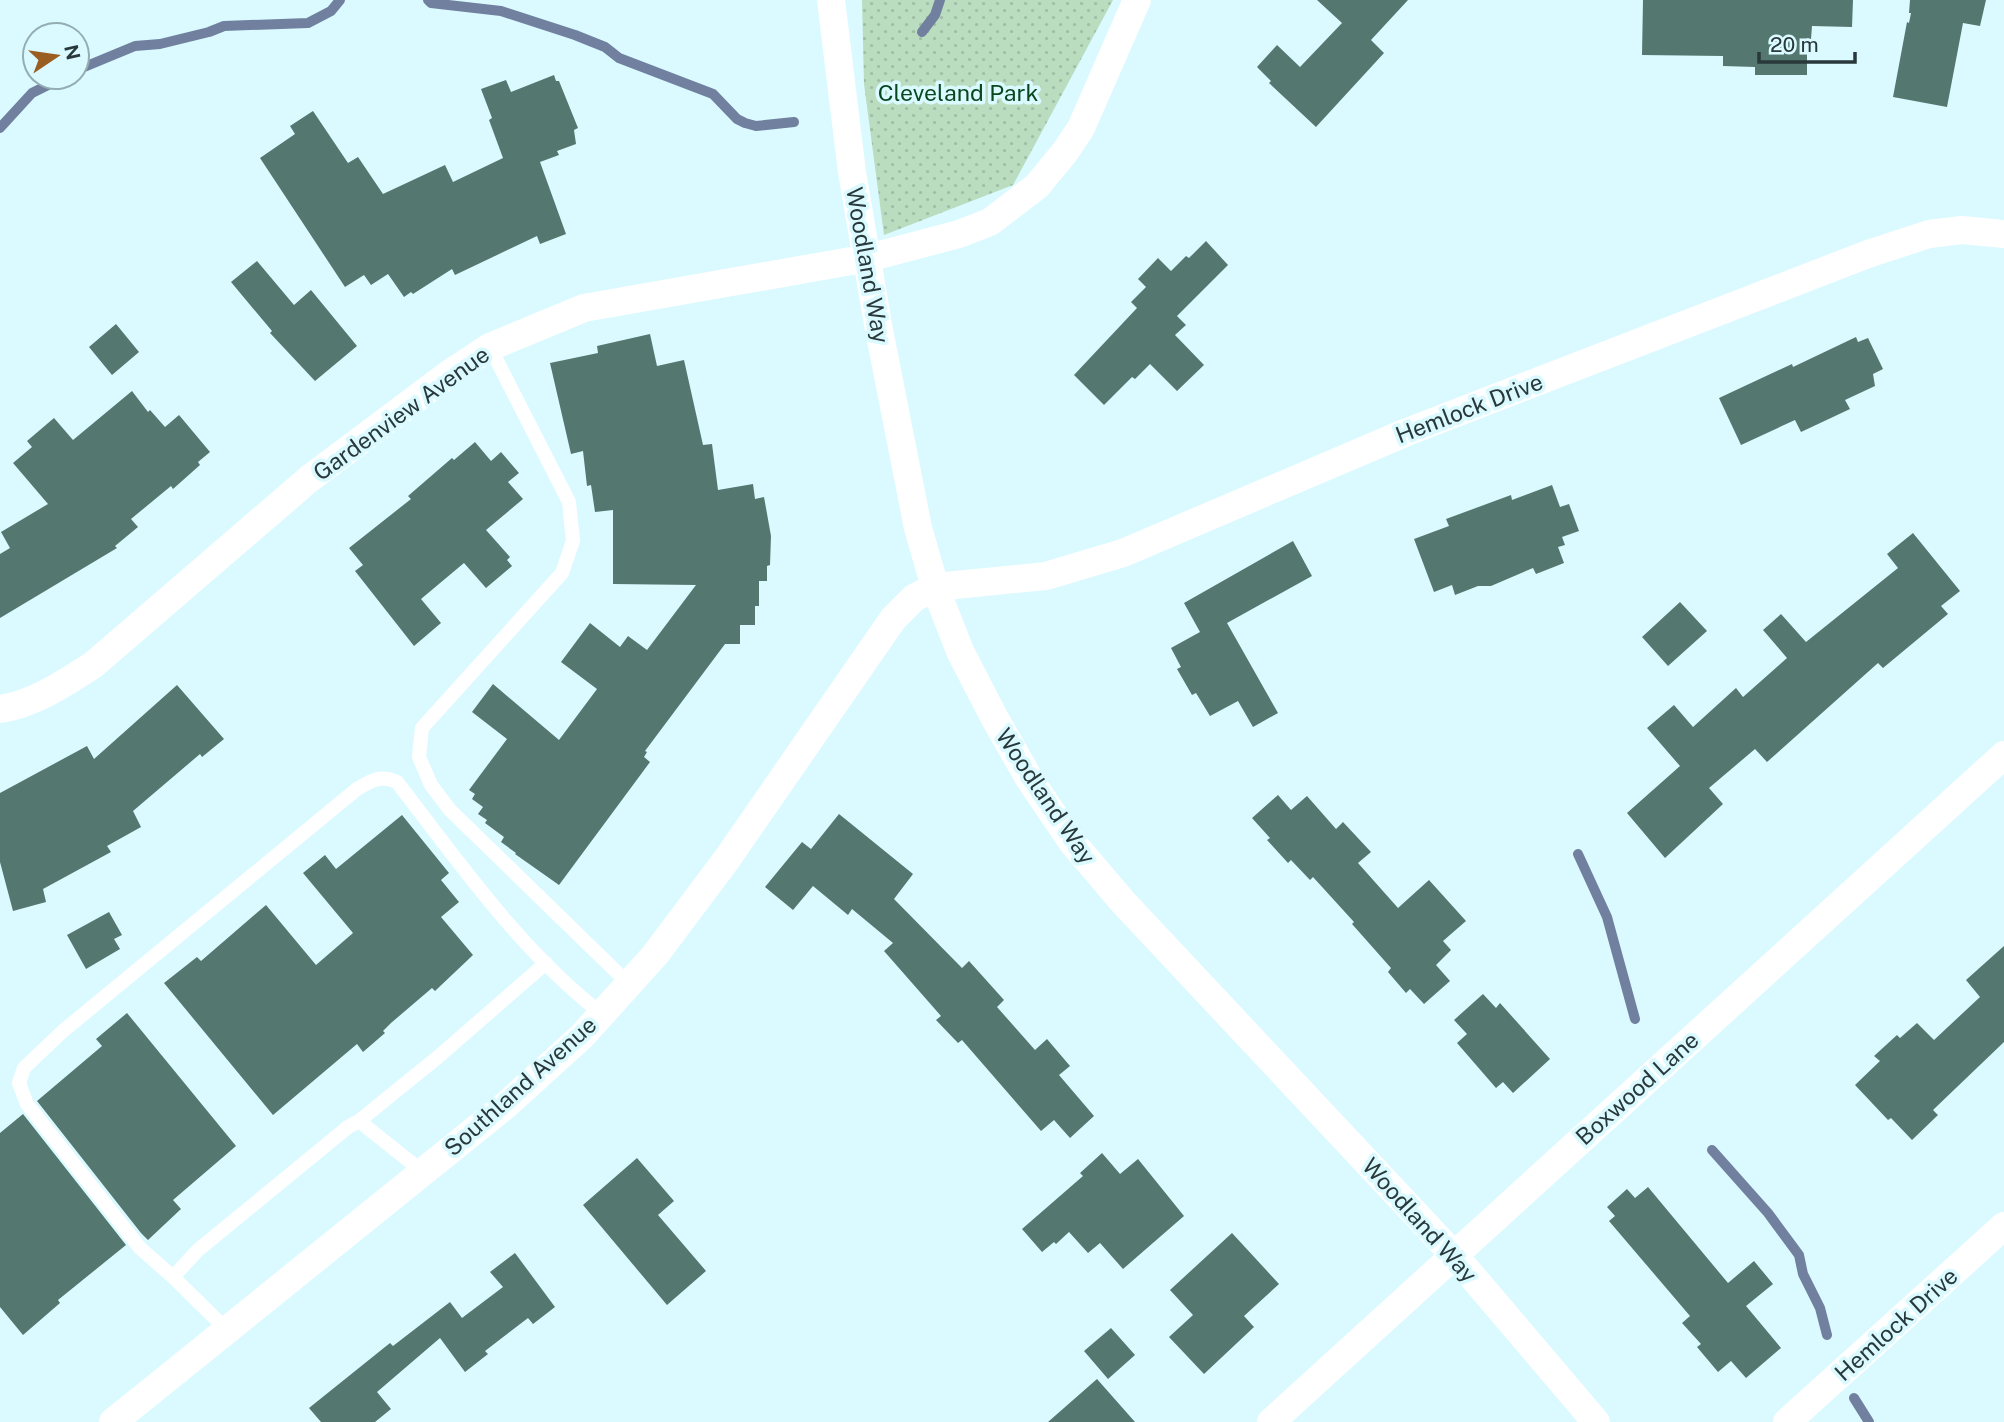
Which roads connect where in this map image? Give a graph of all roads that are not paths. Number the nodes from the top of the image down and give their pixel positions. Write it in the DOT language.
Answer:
graph roads {
  1 [pos="831,0"];
  2 [pos="1138,0"];
  3 [pos="2004,234"];
  4 [pos="869,258"];
  5 [pos="490,347"];
  6 [pos="935,587"];
  7 [pos="0,709"];
  8 [pos="2004,755"];
  9 [pos="546,963"];
  10 [pos="629,984"];
  11 [pos="602,1014"];
  12 [pos="359,1121"];
  13 [pos="423,1172"];
  14 [pos="2004,1226"];
  15 [pos="1454,1255"];
  16 [pos="173,1278"];
  17 [pos="227,1330"];
  18 [pos="113,1422"];
  19 [pos="1271,1422"];
  20 [pos="1596,1422"];
  21 [pos="1787,1422"];
  1 -- 4 [label="street, Woodland Way"];
  2 -- 4 [label="street, Gardenview Avenue"];
  3 -- 6 [label="street, Hemlock Drive"];
  4 -- 5 [label="street, Gardenview Avenue"];
  4 -- 6 [label="street, Woodland Way"];
  5 -- 7 [label="street, Gardenview Avenue"];
  5 -- 10 [label="lane"];
  6 -- 10 [label="street, Southland Avenue"];
  6 -- 15 [label="street, Woodland Way"];
  8 -- 15 [label="street, Boxwood Lane"];
  9 -- 11 [label="lane"];
  9 -- 12 [label="lane"];
  9 -- 16 [label="lane"];
  10 -- 11 [label="street, Southland Avenue"];
  11 -- 13 [label="street, Southland Avenue"];
  12 -- 13 [label="lane"];
  12 -- 16 [label="lane"];
  13 -- 17 [label="street, Southland Avenue"];
  14 -- 21 [label="street, Hemlock Drive"];
  15 -- 19 [label="street, Boxwood Lane"];
  15 -- 20 [label="street, Woodland Way"];
  16 -- 17 [label="lane"];
  17 -- 18 [label="street, Southland Avenue"];
}
